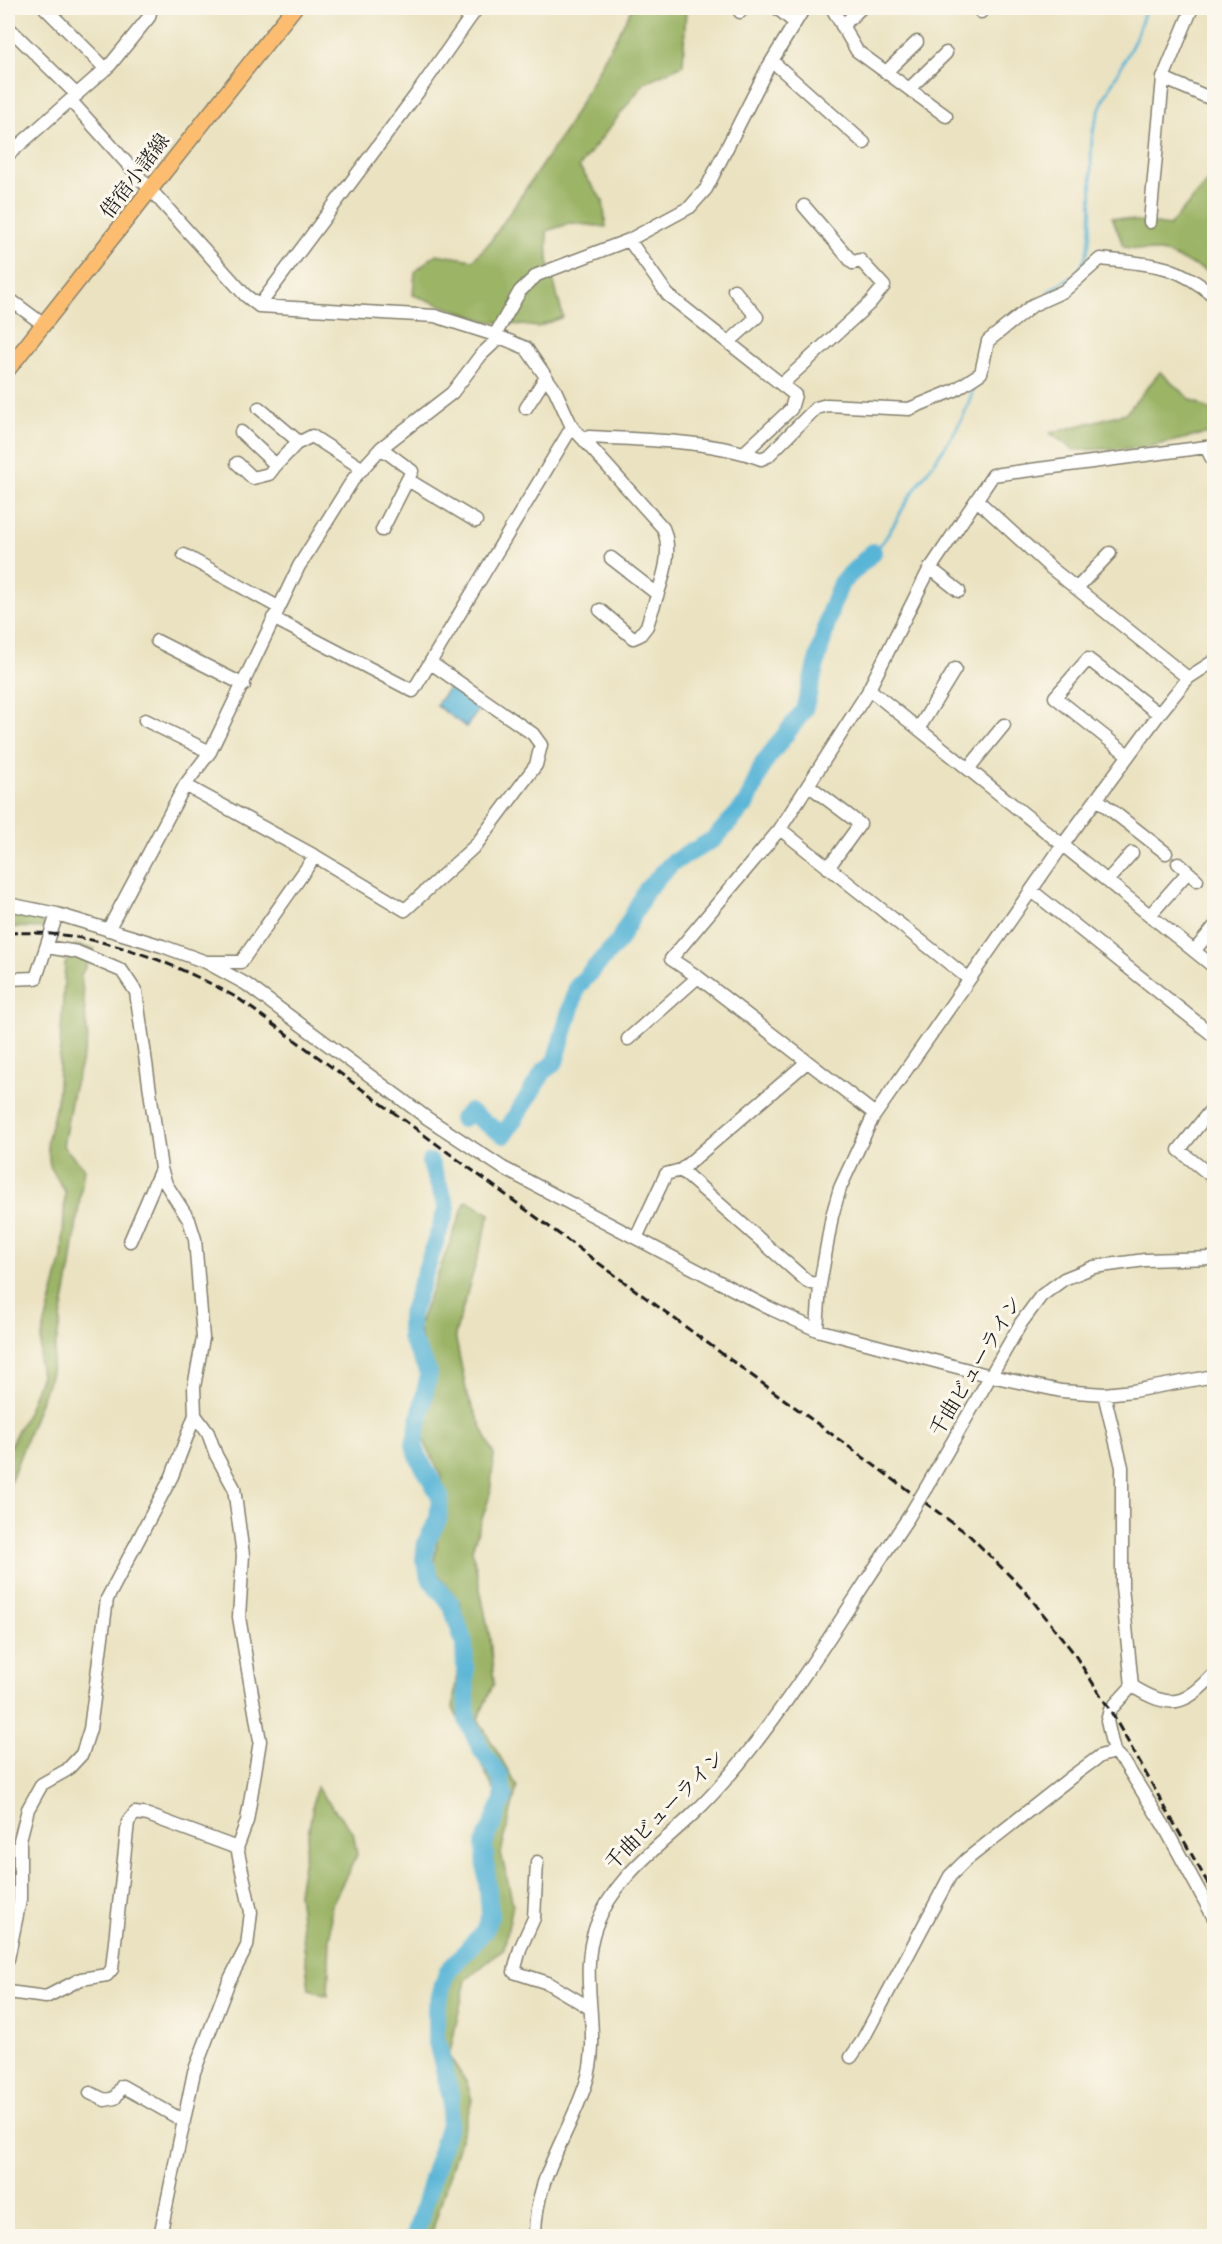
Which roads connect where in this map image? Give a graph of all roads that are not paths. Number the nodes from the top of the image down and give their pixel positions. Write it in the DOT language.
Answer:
graph roads {
  1 [pos="45,8"];
  2 [pos="150,8"];
  3 [pos="294,8"];
  4 [pos="477,8"];
  5 [pos="777,8"];
  6 [pos="804,8"];
  7 [pos="832,8"];
  8 [pos="861,8"];
  9 [pos="1192,8"];
  10 [pos="795,23"];
  11 [pos="842,26"];
  12 [pos="8,27"];
  13 [pos="916,42"];
  14 [pos="946,53"];
  15 [pos="772,61"];
  16 [pos="106,69"];
  17 [pos="886,72"];
  18 [pos="1163,78"];
  19 [pos="909,89"];
  20 [pos="74,98"];
  21 [pos="1215,100"];
  22 [pos="946,117"];
  23 [pos="864,143"];
  24 [pos="9,150"];
  25 [pos="153,189"];
  26 [pos="804,206"];
  27 [pos="1150,222"];
  28 [pos="629,240"];
  29 [pos="734,290"];
  30 [pos="1215,296"];
  31 [pos="8,298"];
  32 [pos="259,306"];
  33 [pos="44,325"];
  34 [pos="497,336"];
  35 [pos="730,341"];
  36 [pos="8,369"];
  37 [pos="546,377"];
  38 [pos="783,383"];
  39 [pos="259,408"];
  40 [pos="526,408"];
  41 [pos="572,428"];
  42 [pos="241,432"];
  43 [pos="584,440"];
  44 [pos="299,442"];
  45 [pos="381,448"];
  46 [pos="745,452"];
  47 [pos="237,463"];
  48 [pos="1215,463"];
  49 [pos="276,465"];
  50 [pos="363,469"];
  51 [pos="408,480"];
  52 [pos="977,500"];
  53 [pos="476,521"];
  54 [pos="381,530"];
  55 [pos="1110,553"];
  56 [pos="183,555"];
  57 [pos="610,558"];
  58 [pos="930,568"];
  59 [pos="1077,588"];
  60 [pos="959,591"];
  61 [pos="656,593"];
  62 [pos="600,610"];
  63 [pos="275,612"];
  64 [pos="157,641"];
  65 [pos="1215,661"];
  66 [pos="431,663"];
  67 [pos="955,669"];
  68 [pos="1188,678"];
  69 [pos="244,685"];
  70 [pos="871,687"];
  71 [pos="1159,714"];
  72 [pos="145,720"];
  73 [pos="1004,725"];
  74 [pos="919,728"];
  75 [pos="210,752"];
  76 [pos="1128,755"];
  77 [pos="968,769"];
  78 [pos="185,785"];
  79 [pos="808,785"];
  80 [pos="1097,799"];
  81 [pos="780,829"];
  82 [pos="1062,846"];
  83 [pos="1132,853"];
  84 [pos="1166,853"];
  85 [pos="315,856"];
  86 [pos="828,867"];
  87 [pos="1188,872"];
  88 [pos="1107,881"];
  89 [pos="1032,891"];
  90 [pos="8,904"];
  91 [pos="57,914"];
  92 [pos="1150,915"];
  93 [pos="1215,927"];
  94 [pos="108,930"];
  95 [pos="47,947"];
  96 [pos="1195,950"];
  97 [pos="206,962"];
  98 [pos="1215,967"];
  99 [pos="698,977"];
  100 [pos="8,979"];
  101 [pos="969,979"];
  102 [pos="1215,1036"];
  103 [pos="628,1039"];
  104 [pos="807,1062"];
  105 [pos="1215,1106"];
  106 [pos="875,1114"];
  107 [pos="161,1169"];
  108 [pos="681,1170"];
  109 [pos="1215,1178"];
  110 [pos="636,1238"];
  111 [pos="130,1241"];
  112 [pos="1215,1258"];
  113 [pos="820,1285"];
  114 [pos="817,1330"];
  115 [pos="992,1376"];
  116 [pos="1215,1376"];
  117 [pos="1104,1394"];
  118 [pos="195,1414"];
  119 [pos="1215,1674"];
  120 [pos="1132,1686"];
  121 [pos="1114,1752"];
  122 [pos="237,1848"];
  123 [pos="537,1862"];
  124 [pos="1215,1918"];
  125 [pos="8,1959"];
  126 [pos="8,1992"];
  127 [pos="590,2008"];
  128 [pos="851,2057"];
  129 [pos="90,2093"];
  130 [pos="182,2120"];
  131 [pos="160,2236"];
  132 [pos="535,2236"];
  1 -- 16 [label="street"];
  2 -- 16 [label="street"];
  3 -- 25 [label="main road, 借宿小諸線"];
  4 -- 32 [label="street"];
  5 -- 10 [label="street"];
  6 -- 10 [label="street"];
  7 -- 11 [label="street"];
  8 -- 11 [label="street"];
  9 -- 18 [label="street"];
  10 -- 15 [label="street"];
  11 -- 17 [label="street"];
  12 -- 20 [label="street"];
  13 -- 17 [label="street"];
  14 -- 19 [label="street"];
  15 -- 23 [label="street"];
  15 -- 28 [label="street"];
  16 -- 20 [label="street"];
  17 -- 19 [label="street"];
  18 -- 21 [label="street"];
  18 -- 27 [label="street"];
  19 -- 22 [label="street"];
  20 -- 24 [label="street"];
  20 -- 25 [label="street"];
  25 -- 32 [label="street"];
  25 -- 33 [label="main road, 借宿小諸線"];
  26 -- 38 [label="street"];
  28 -- 34 [label="street"];
  28 -- 35 [label="street"];
  29 -- 35 [label="street"];
  30 -- 46 [label="street"];
  31 -- 33 [label="street"];
  32 -- 34 [label="street"];
  33 -- 36 [label="main road, 借宿小諸線"];
  34 -- 37 [label="street"];
  34 -- 45 [label="street"];
  35 -- 38 [label="street"];
  37 -- 40 [label="street"];
  37 -- 41 [label="street"];
  38 -- 46 [label="street"];
  39 -- 44 [label="street"];
  41 -- 43 [label="street"];
  41 -- 66 [label="street"];
  42 -- 49 [label="street"];
  43 -- 46 [label="street"];
  43 -- 61 [label="street"];
  44 -- 49 [label="street"];
  44 -- 50 [label="street"];
  45 -- 50 [label="street"];
  45 -- 51 [label="street"];
  47 -- 49 [label="street"];
  48 -- 52 [label="street"];
  50 -- 63 [label="street"];
  51 -- 53 [label="street"];
  51 -- 54 [label="street"];
  52 -- 58 [label="street"];
  52 -- 59 [label="street"];
  55 -- 59 [label="street"];
  56 -- 63 [label="street"];
  57 -- 61 [label="street"];
  58 -- 60 [label="street"];
  58 -- 70 [label="street"];
  59 -- 68 [label="street"];
  61 -- 62 [label="street"];
  63 -- 66 [label="street"];
  63 -- 69 [label="street"];
  64 -- 69 [label="street"];
  65 -- 68 [label="street"];
  66 -- 85 [label="street"];
  67 -- 74 [label="street"];
  68 -- 71 [label="street"];
  69 -- 75 [label="street"];
  70 -- 74 [label="street"];
  70 -- 79 [label="street"];
  71 -- 76 [label="street"];
  71 -- 76 [label="street"];
  72 -- 75 [label="street"];
  73 -- 77 [label="street"];
  74 -- 77 [label="street"];
  75 -- 78 [label="street"];
  76 -- 80 [label="street"];
  77 -- 82 [label="street"];
  78 -- 85 [label="street"];
  78 -- 94 [label="street"];
  79 -- 81 [label="street"];
  79 -- 86 [label="street"];
  80 -- 82 [label="street"];
  80 -- 84 [label="street"];
  81 -- 86 [label="street"];
  81 -- 99 [label="street"];
  82 -- 88 [label="street"];
  82 -- 89 [label="street"];
  83 -- 88 [label="street"];
  85 -- 97 [label="street"];
  86 -- 101 [label="street"];
  87 -- 92 [label="street"];
  88 -- 92 [label="street"];
  89 -- 101 [label="street"];
  89 -- 102 [label="street"];
  90 -- 91 [label="street"];
  91 -- 94 [label="street"];
  91 -- 95 [label="street"];
  92 -- 96 [label="street"];
  93 -- 96 [label="street"];
  94 -- 97 [label="street"];
  95 -- 100 [label="street"];
  95 -- 107 [label="street"];
  96 -- 98 [label="street"];
  97 -- 110 [label="street"];
  99 -- 103 [label="street"];
  99 -- 104 [label="street"];
  101 -- 106 [label="street"];
  104 -- 106 [label="street"];
  104 -- 108 [label="street"];
  105 -- 109 [label="street"];
  106 -- 113 [label="street"];
  107 -- 111 [label="street"];
  107 -- 118 [label="street"];
  108 -- 110 [label="street"];
  108 -- 113 [label="street"];
  110 -- 114 [label="street"];
  112 -- 115 [label="street, 千曲ビューライン"];
  113 -- 114 [label="street"];
  114 -- 115 [label="street"];
  115 -- 117 [label="street"];
  115 -- 127 [label="street, 千曲ビューライン, bridge"];
  116 -- 117 [label="street"];
  117 -- 120 [label="street"];
  118 -- 122 [label="street"];
  118 -- 125 [label="street"];
  119 -- 120 [label="street"];
  120 -- 121 [label="street"];
  121 -- 124 [label="street"];
  121 -- 128 [label="street"];
  122 -- 126 [label="street"];
  122 -- 130 [label="street"];
  123 -- 127 [label="street"];
  127 -- 132 [label="street, 千曲ビューライン"];
  129 -- 130 [label="street"];
  130 -- 131 [label="street"];
}
